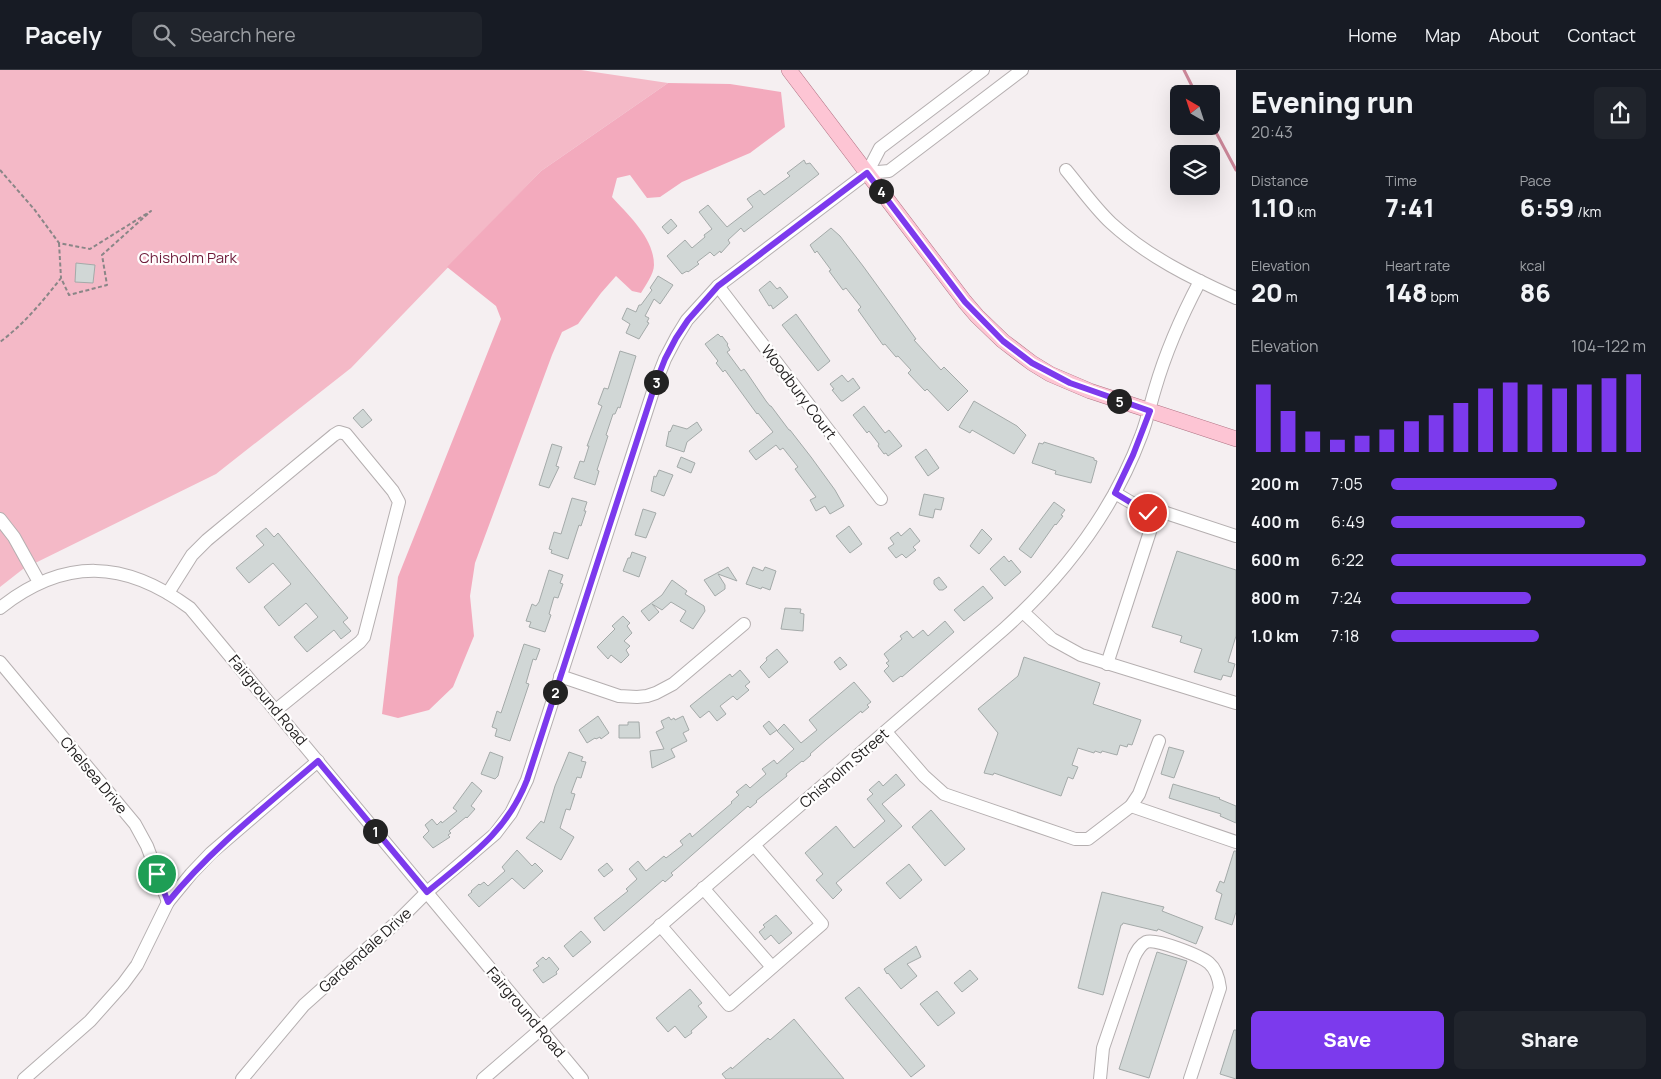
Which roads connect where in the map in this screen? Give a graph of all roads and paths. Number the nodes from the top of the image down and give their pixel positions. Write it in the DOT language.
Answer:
graph roads {
  1 [pos="789,70"];
  2 [pos="982,70"];
  3 [pos="1022,70"];
  4 [pos="0,170"];
  5 [pos="1066,170"];
  6 [pos="867,173"];
  7 [pos="59,243"];
  8 [pos="61,278"];
  9 [pos="1200,281"];
  10 [pos="718,286"];
  11 [pos="1236,298"];
  12 [pos="0,342"];
  13 [pos="1150,411"];
  14 [pos="1236,438"];
  15 [pos="1115,493"];
  16 [pos="880,499"];
  17 [pos="1157,510"];
  18 [pos="0,519"];
  19 [pos="1236,536"];
  20 [pos="39,582"];
  21 [pos="168,593"];
  22 [pos="0,608"];
  23 [pos="1023,612"];
  24 [pos="744,624"];
  25 [pos="0,662"];
  26 [pos="1107,664"];
  27 [pos="560,676"];
  28 [pos="1236,703"];
  29 [pos="276,710"];
  30 [pos="886,732"];
  31 [pos="1159,742"];
  32 [pos="318,761"];
  33 [pos="1131,806"];
  34 [pos="1236,842"];
  35 [pos="754,845"];
  36 [pos="704,888"];
  37 [pos="427,892"];
  38 [pos="168,902"];
  39 [pos="660,926"];
  40 [pos="772,967"];
  41 [pos="540,1029"];
  42 [pos="24,1079"];
  43 [pos="242,1079"];
  44 [pos="483,1079"];
  45 [pos="582,1079"];
  46 [pos="1100,1079"];
  47 [pos="1190,1079"];
  1 -- 6 [label="main road"];
  2 -- 6 [label="street"];
  3 -- 6 [label="street"];
  4 -- 7 [label="path"];
  5 -- 9 [label="street"];
  6 -- 10 [label="street, Gardendale Drive"];
  6 -- 13 [label="main road"];
  7 -- 8 [label="path"];
  7 -- 8 [label="path"];
  8 -- 12 [label="path"];
  9 -- 11 [label="street"];
  9 -- 13 [label="street, Chisholm Street"];
  10 -- 16 [label="street, Woodbury Court"];
  10 -- 27 [label="street, Gardendale Drive"];
  13 -- 14 [label="main road"];
  13 -- 15 [label="street, Chisholm Street"];
  15 -- 17 [label="street"];
  15 -- 23 [label="street, Chisholm Street"];
  17 -- 19 [label="street"];
  17 -- 26 [label="street"];
  18 -- 20 [label="street"];
  20 -- 21 [label="street, Fairground Road"];
  20 -- 22 [label="street, Fairground Road"];
  21 -- 29 [label="street, Fairground Road"];
  21 -- 29 [label="street"];
  23 -- 26 [label="street"];
  23 -- 30 [label="street, Chisholm Street"];
  24 -- 27 [label="street"];
  25 -- 38 [label="street, Chelsea Drive"];
  26 -- 28 [label="street"];
  27 -- 37 [label="street, Gardendale Drive"];
  29 -- 32 [label="street, Fairground Road"];
  30 -- 33 [label="street"];
  30 -- 35 [label="street, Chisholm Street"];
  31 -- 33 [label="street"];
  32 -- 37 [label="street, Fairground Road"];
  32 -- 38 [label="street"];
  33 -- 34 [label="street"];
  35 -- 36 [label="street, Chisholm Street"];
  35 -- 40 [label="street"];
  36 -- 39 [label="street, Chisholm Street"];
  36 -- 40 [label="street"];
  37 -- 41 [label="street, Fairground Road"];
  37 -- 43 [label="street, Gardendale Drive"];
  38 -- 42 [label="street"];
  39 -- 40 [label="street"];
  39 -- 41 [label="street, Chisholm Street"];
  41 -- 44 [label="street, Chisholm Street"];
  41 -- 45 [label="street, Fairground Road"];
  46 -- 47 [label="street"];
}
